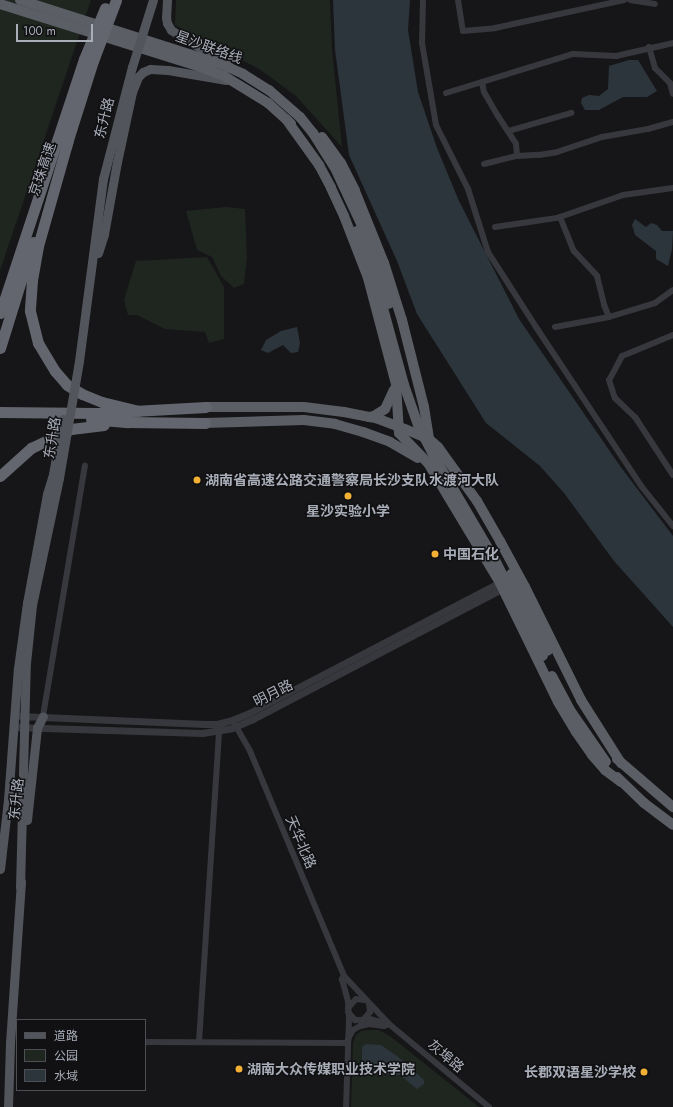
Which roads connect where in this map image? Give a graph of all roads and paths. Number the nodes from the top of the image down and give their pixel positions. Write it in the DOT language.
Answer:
graph roads {
  1 [pos="20,0"];
  2 [pos="108,0"];
  3 [pos="116,0"];
  4 [pos="148,0"];
  5 [pos="153,0"];
  6 [pos="167,0"];
  7 [pos="423,0"];
  8 [pos="458,0"];
  9 [pos="624,0"];
  10 [pos="630,0"];
  11 [pos="0,4"];
  12 [pos="655,4"];
  13 [pos="673,42"];
  14 [pos="649,47"];
  15 [pos="88,60"];
  16 [pos="130,67"];
  17 [pos="239,72"];
  18 [pos="231,80"];
  19 [pos="482,82"];
  20 [pos="671,83"];
  21 [pos="446,93"];
  22 [pos="673,94"];
  23 [pos="571,113"];
  24 [pos="300,117"];
  25 [pos="286,119"];
  26 [pos="673,122"];
  27 [pos="508,131"];
  28 [pos="68,140"];
  29 [pos="518,156"];
  30 [pos="484,164"];
  31 [pos="673,188"];
  32 [pos="560,217"];
  33 [pos="495,227"];
  34 [pos="360,230"];
  35 [pos="92,270"];
  36 [pos="673,290"];
  37 [pos="1,310"];
  38 [pos="609,317"];
  39 [pos="555,328"];
  40 [pos="673,335"];
  41 [pos="0,348"];
  42 [pos="76,360"];
  43 [pos="396,384"];
  44 [pos="206,407"];
  45 [pos="138,411"];
  46 [pos="0,412"];
  47 [pos="368,417"];
  48 [pos="0,418"];
  49 [pos="128,422"];
  50 [pos="205,423"];
  51 [pos="398,426"];
  52 [pos="429,439"];
  53 [pos="85,466"];
  54 [pos="673,474"];
  55 [pos="0,476"];
  56 [pos="56,476"];
  57 [pos="437,479"];
  58 [pos="673,526"];
  59 [pos="519,576"];
  60 [pos="502,586"];
  61 [pos="546,653"];
  62 [pos="14,716"];
  63 [pos="25,716"];
  64 [pos="43,716"];
  65 [pos="223,722"];
  66 [pos="234,723"];
  67 [pos="13,727"];
  68 [pos="24,727"];
  69 [pos="37,728"];
  70 [pos="219,730"];
  71 [pos="621,763"];
  72 [pos="620,782"];
  73 [pos="673,807"];
  74 [pos="673,825"];
  75 [pos="0,869"];
  76 [pos="20,887"];
  77 [pos="344,976"];
  78 [pos="367,1001"];
  79 [pos="348,1010"];
  80 [pos="366,1018"];
  81 [pos="358,1020"];
  82 [pos="388,1024"];
  83 [pos="355,1030"];
  84 [pos="146,1042"];
  85 [pos="199,1042"];
  86 [pos="347,1042"];
  87 [pos="14,1043"];
  88 [pos="8,1107"];
  89 [pos="346,1107"];
  90 [pos="489,1107"];
  1 -- 17 [label="highway, 星沙联络线"];
  2 -- 15 [label="highway, 京珠高速, bridge"];
  3 -- 15 [label="highway, 京珠高速, bridge"];
  4 -- 16 [label="main road, 东升路"];
  5 -- 16 [label="main road, 东升路, bridge"];
  6 -- 17 [label="main road"];
  7 -- 58 [label="street"];
  8 -- 9 [label="street"];
  10 -- 12 [label="street"];
  11 -- 18 [label="highway"];
  13 -- 14 [label="street"];
  14 -- 19 [label="street"];
  14 -- 20 [label="street"];
  15 -- 28 [label="highway, 京珠高速"];
  15 -- 37 [label="highway, 京珠高速"];
  16 -- 35 [label="main road, 东升路"];
  16 -- 42 [label="main road, 东升路"];
  17 -- 24 [label="highway, 星沙联络线"];
  18 -- 25 [label="highway"];
  18 -- 35 [label="main road"];
  19 -- 21 [label="street"];
  19 -- 27 [label="street"];
  20 -- 22 [label="street"];
  23 -- 27 [label="street"];
  24 -- 34 [label="highway, 星沙联络线"];
  24 -- 52 [label="highway"];
  25 -- 34 [label="highway"];
  25 -- 43 [label="highway"];
  26 -- 29 [label="street"];
  27 -- 29 [label="street"];
  28 -- 41 [label="highway, 京珠高速"];
  28 -- 45 [label="highway"];
  29 -- 30 [label="street"];
  31 -- 32 [label="street"];
  32 -- 33 [label="street"];
  32 -- 38 [label="street"];
  34 -- 61 [label="highway, bridge"];
  35 -- 42 [label="main road, 东升路"];
  36 -- 38 [label="street"];
  38 -- 39 [label="street"];
  40 -- 54 [label="street"];
  42 -- 56 [label="main road, 东升路, bridge"];
  43 -- 47 [label="highway"];
  43 -- 51 [label="highway"];
  44 -- 45 [label="highway"];
  44 -- 47 [label="highway"];
  45 -- 46 [label="highway"];
  47 -- 51 [label="highway"];
  48 -- 49 [label="highway"];
  49 -- 50 [label="highway"];
  49 -- 55 [label="highway"];
  50 -- 57 [label="highway"];
  51 -- 52 [label="highway"];
  51 -- 57 [label="highway"];
  52 -- 59 [label="highway"];
  53 -- 64 [label="street"];
  56 -- 62 [label="main road, 东升路"];
  56 -- 63 [label="main road, 东升路"];
  57 -- 60 [label="highway"];
  59 -- 60 [label="street, 明月路"];
  59 -- 71 [label="highway"];
  60 -- 66 [label="street, 明月路"];
  60 -- 72 [label="highway"];
  61 -- 71 [label="highway"];
  61 -- 72 [label="highway"];
  62 -- 63 [label="street, 明月路"];
  62 -- 67 [label="main road, 东升路"];
  63 -- 64 [label="street, 明月路"];
  63 -- 68 [label="main road, 东升路"];
  64 -- 65 [label="street, 明月路"];
  64 -- 69 [label="main road, 东升路"];
  65 -- 66 [label="street, 明月路"];
  65 -- 70 [label="street"];
  66 -- 70 [label="street, 明月路"];
  66 -- 77 [label="street, 天华北路"];
  67 -- 68 [label="street, 明月路"];
  67 -- 75 [label="main road, 东升路"];
  68 -- 69 [label="street, 明月路"];
  68 -- 76 [label="main road, 东升路"];
  69 -- 70 [label="street, 明月路"];
  69 -- 76 [label="main road, 东升路"];
  70 -- 85 [label="street"];
  71 -- 73 [label="highway"];
  72 -- 74 [label="highway"];
  76 -- 87 [label="main road, 东升路"];
  77 -- 78 [label="street, 灰埠路"];
  77 -- 79 [label="street"];
  78 -- 79 [label="street"];
  78 -- 80 [label="street"];
  78 -- 82 [label="street, 灰埠路"];
  79 -- 81 [label="street"];
  79 -- 86 [label="street"];
  80 -- 81 [label="street"];
  80 -- 82 [label="street"];
  81 -- 83 [label="street"];
  82 -- 83 [label="street"];
  82 -- 90 [label="street, 灰埠路"];
  83 -- 86 [label="street"];
  84 -- 85 [label="street"];
  85 -- 86 [label="street"];
  86 -- 89 [label="street"];
  87 -- 88 [label="main road, 东升路"];
}
